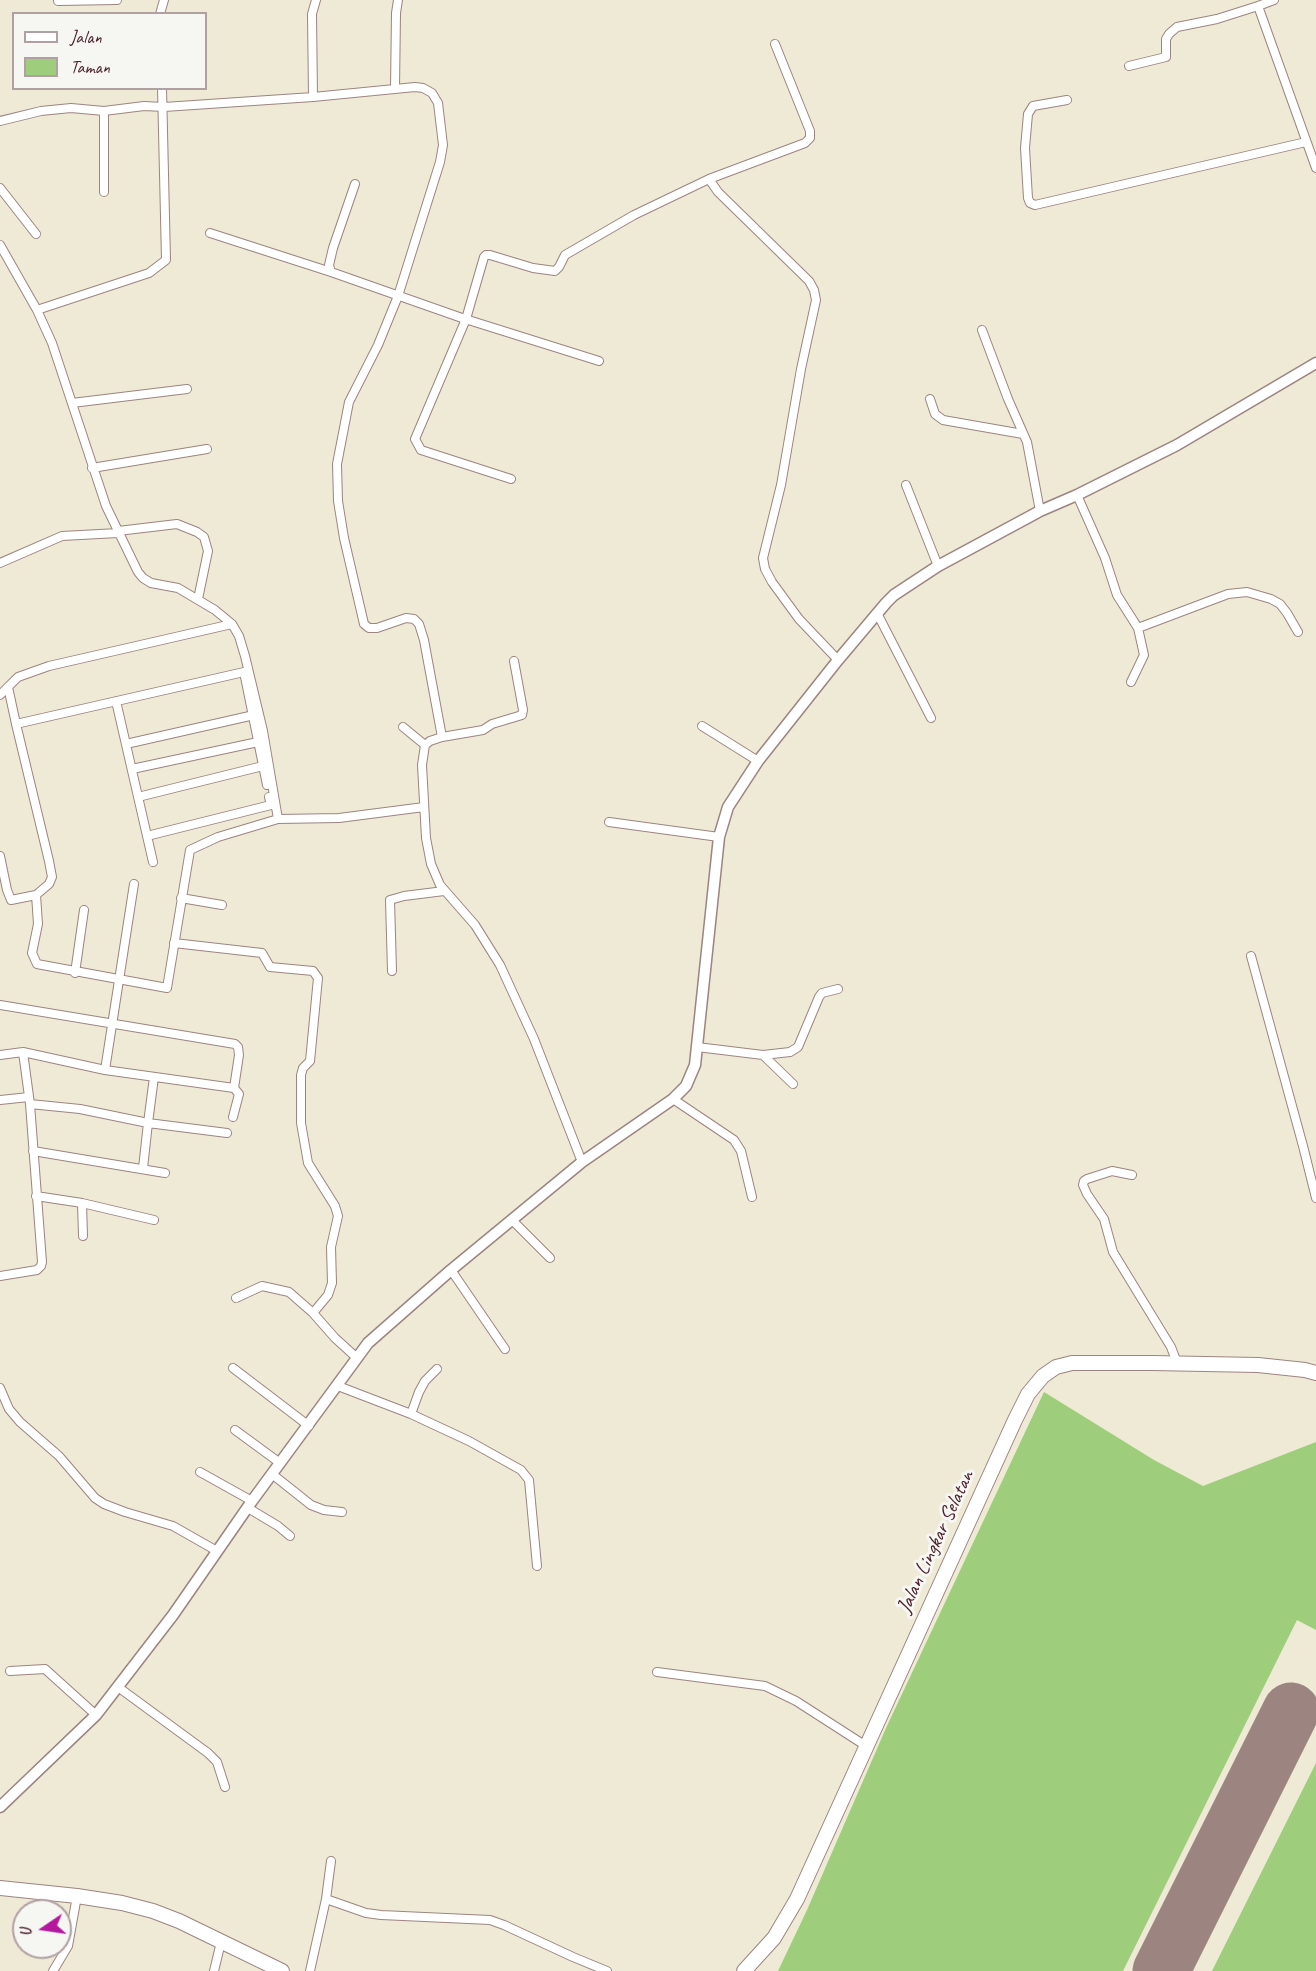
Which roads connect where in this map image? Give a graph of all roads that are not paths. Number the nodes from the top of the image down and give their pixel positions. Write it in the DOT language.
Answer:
graph roads {
  1 [pos="76,0"];
  2 [pos="117,0"];
  3 [pos="316,0"];
  4 [pos="398,0"];
  5 [pos="1275,0"];
  6 [pos="58,1"];
  7 [pos="1258,6"];
  8 [pos="775,44"];
  9 [pos="1129,66"];
  10 [pos="395,89"];
  11 [pos="162,90"];
  12 [pos="313,97"];
  13 [pos="1067,100"];
  14 [pos="164,107"];
  15 [pos="104,111"];
  16 [pos="0,121"];
  17 [pos="1306,142"];
  18 [pos="1316,168"];
  19 [pos="709,179"];
  20 [pos="355,184"];
  21 [pos="0,188"];
  22 [pos="104,192"];
  23 [pos="210,233"];
  24 [pos="36,234"];
  25 [pos="0,245"];
  26 [pos="331,272"];
  27 [pos="398,296"];
  28 [pos="37,310"];
  29 [pos="466,319"];
  30 [pos="982,330"];
  31 [pos="599,361"];
  32 [pos="1316,363"];
  33 [pos="187,389"];
  34 [pos="930,399"];
  35 [pos="72,403"];
  36 [pos="1023,434"];
  37 [pos="207,449"];
  38 [pos="92,468"];
  39 [pos="511,479"];
  40 [pos="906,485"];
  41 [pos="1077,495"];
  42 [pos="1040,510"];
  43 [pos="118,532"];
  44 [pos="0,563"];
  45 [pos="938,566"];
  46 [pos="198,599"];
  47 [pos="877,613"];
  48 [pos="232,624"];
  49 [pos="1138,628"];
  50 [pos="1298,632"];
  51 [pos="838,660"];
  52 [pos="514,661"];
  53 [pos="246,671"];
  54 [pos="1131,682"];
  55 [pos="8,687"];
  56 [pos="0,695"];
  57 [pos="116,701"];
  58 [pos="254,716"];
  59 [pos="931,718"];
  60 [pos="16,724"];
  61 [pos="702,726"];
  62 [pos="403,728"];
  63 [pos="442,737"];
  64 [pos="258,742"];
  65 [pos="126,744"];
  66 [pos="425,746"];
  67 [pos="758,761"];
  68 [pos="263,766"];
  69 [pos="132,769"];
  70 [pos="138,796"];
  71 [pos="424,807"];
  72 [pos="278,819"];
  73 [pos="609,822"];
  74 [pos="147,836"];
  75 [pos="719,837"];
  76 [pos="0,856"];
  77 [pos="153,862"];
  78 [pos="134,884"];
  79 [pos="444,891"];
  80 [pos="36,895"];
  81 [pos="181,898"];
  82 [pos="222,905"];
  83 [pos="84,910"];
  84 [pos="174,943"];
  85 [pos="1251,956"];
  86 [pos="392,971"];
  87 [pos="75,973"];
  88 [pos="120,980"];
  89 [pos="838,989"];
  90 [pos="0,1005"];
  91 [pos="112,1024"];
  92 [pos="697,1047"];
  93 [pos="23,1052"];
  94 [pos="0,1055"];
  95 [pos="764,1055"];
  96 [pos="105,1070"];
  97 [pos="154,1077"];
  98 [pos="793,1084"];
  99 [pos="234,1088"];
  100 [pos="673,1099"];
  101 [pos="0,1100"];
  102 [pos="29,1100"];
  103 [pos="233,1117"];
  104 [pos="148,1123"];
  105 [pos="227,1133"];
  106 [pos="33,1151"];
  107 [pos="582,1162"];
  108 [pos="143,1168"];
  109 [pos="165,1173"];
  110 [pos="1132,1175"];
  111 [pos="36,1196"];
  112 [pos="752,1197"];
  113 [pos="1316,1198"];
  114 [pos="82,1203"];
  115 [pos="154,1220"];
  116 [pos="512,1220"];
  117 [pos="83,1236"];
  118 [pos="550,1258"];
  119 [pos="452,1270"];
  120 [pos="0,1276"];
  121 [pos="236,1298"];
  122 [pos="313,1313"];
  123 [pos="505,1349"];
  124 [pos="357,1358"];
  125 [pos="1177,1363"];
  126 [pos="233,1368"];
  127 [pos="437,1369"];
  128 [pos="1316,1373"];
  129 [pos="338,1386"];
  130 [pos="0,1388"];
  131 [pos="411,1414"];
  132 [pos="309,1426"];
  133 [pos="235,1430"];
  134 [pos="280,1463"];
  135 [pos="200,1472"];
  136 [pos="272,1474"];
  137 [pos="250,1505"];
  138 [pos="342,1512"];
  139 [pos="290,1536"];
  140 [pos="217,1551"];
  141 [pos="537,1566"];
  142 [pos="10,1671"];
  143 [pos="657,1672"];
  144 [pos="118,1687"];
  145 [pos="96,1715"];
  146 [pos="866,1746"];
  147 [pos="225,1786"];
  148 [pos="0,1807"];
  149 [pos="332,1861"];
  150 [pos="0,1888"];
  151 [pos="77,1896"];
  152 [pos="326,1899"];
  153 [pos="221,1942"];
  154 [pos="53,1971"];
  155 [pos="214,1971"];
  156 [pos="282,1971"];
  157 [pos="310,1971"];
  158 [pos="607,1971"];
  159 [pos="744,1971"];
  1 -- 2 [label="street"];
  1 -- 6 [label="street"];
  3 -- 12 [label="street"];
  4 -- 10 [label="street"];
  5 -- 7 [label="street"];
  7 -- 9 [label="street"];
  7 -- 17 [label="street"];
  8 -- 19 [label="street"];
  10 -- 12 [label="street"];
  10 -- 27 [label="street"];
  11 -- 14 [label="street"];
  12 -- 14 [label="street"];
  13 -- 17 [label="street"];
  14 -- 15 [label="street"];
  14 -- 28 [label="street"];
  15 -- 16 [label="street"];
  15 -- 22 [label="street"];
  17 -- 18 [label="street"];
  19 -- 29 [label="street"];
  19 -- 51 [label="street"];
  20 -- 26 [label="street"];
  21 -- 24 [label="street"];
  23 -- 26 [label="street"];
  25 -- 28 [label="street"];
  26 -- 27 [label="street"];
  27 -- 29 [label="street"];
  27 -- 63 [label="street"];
  28 -- 35 [label="street"];
  29 -- 31 [label="street"];
  29 -- 39 [label="street"];
  30 -- 36 [label="street"];
  32 -- 41 [label="street"];
  33 -- 35 [label="street"];
  34 -- 36 [label="street"];
  35 -- 38 [label="street"];
  36 -- 42 [label="street"];
  37 -- 38 [label="street"];
  38 -- 43 [label="street"];
  40 -- 45 [label="street"];
  41 -- 42 [label="street"];
  41 -- 49 [label="street"];
  42 -- 45 [label="street"];
  43 -- 44 [label="street"];
  43 -- 46 [label="street"];
  43 -- 46 [label="street"];
  45 -- 47 [label="street"];
  46 -- 48 [label="street"];
  47 -- 51 [label="street"];
  47 -- 59 [label="street"];
  48 -- 53 [label="street"];
  48 -- 55 [label="street"];
  49 -- 50 [label="street"];
  49 -- 54 [label="street"];
  51 -- 67 [label="street"];
  52 -- 63 [label="street"];
  53 -- 57 [label="street"];
  53 -- 58 [label="street"];
  53 -- 72 [label="street"];
  55 -- 56 [label="street"];
  55 -- 60 [label="street"];
  57 -- 60 [label="street"];
  57 -- 65 [label="street"];
  58 -- 64 [label="street"];
  58 -- 65 [label="street"];
  60 -- 80 [label="street"];
  61 -- 67 [label="street"];
  62 -- 66 [label="street"];
  63 -- 66 [label="street"];
  64 -- 68 [label="street"];
  64 -- 69 [label="street"];
  65 -- 69 [label="street"];
  66 -- 71 [label="street"];
  67 -- 75 [label="street"];
  68 -- 70 [label="street"];
  68 -- 74 [label="street"];
  69 -- 70 [label="street"];
  70 -- 74 [label="street"];
  71 -- 72 [label="street"];
  71 -- 79 [label="street"];
  72 -- 81 [label="street"];
  73 -- 75 [label="street"];
  74 -- 77 [label="street"];
  75 -- 92 [label="street"];
  76 -- 80 [label="street"];
  78 -- 88 [label="street"];
  79 -- 86 [label="street"];
  79 -- 107 [label="street"];
  80 -- 87 [label="street"];
  81 -- 82 [label="street"];
  81 -- 84 [label="street"];
  83 -- 87 [label="street"];
  84 -- 88 [label="street"];
  84 -- 122 [label="street"];
  85 -- 113 [label="street"];
  87 -- 88 [label="street"];
  88 -- 91 [label="street"];
  89 -- 95 [label="street"];
  90 -- 91 [label="street"];
  91 -- 96 [label="street"];
  91 -- 99 [label="street"];
  92 -- 95 [label="street"];
  92 -- 100 [label="street"];
  93 -- 94 [label="street"];
  93 -- 96 [label="street"];
  93 -- 102 [label="street"];
  95 -- 98 [label="street"];
  96 -- 97 [label="street"];
  97 -- 99 [label="street"];
  97 -- 104 [label="street"];
  99 -- 103 [label="street"];
  100 -- 107 [label="street"];
  100 -- 112 [label="street"];
  101 -- 102 [label="street"];
  102 -- 104 [label="street"];
  102 -- 106 [label="street"];
  104 -- 105 [label="street"];
  104 -- 108 [label="street"];
  106 -- 108 [label="street"];
  106 -- 111 [label="street"];
  107 -- 116 [label="street"];
  108 -- 109 [label="street"];
  110 -- 125 [label="street"];
  111 -- 114 [label="street"];
  111 -- 120 [label="street"];
  114 -- 115 [label="street"];
  114 -- 117 [label="street"];
  116 -- 118 [label="street"];
  116 -- 119 [label="street"];
  119 -- 123 [label="street"];
  119 -- 124 [label="street"];
  121 -- 122 [label="street"];
  122 -- 124 [label="street"];
  124 -- 129 [label="street"];
  125 -- 128 [label="highway, Jalan Lingkar Selatan"];
  125 -- 146 [label="highway, Jalan Lingkar Selatan"];
  126 -- 132 [label="street"];
  127 -- 131 [label="street"];
  129 -- 131 [label="street"];
  129 -- 132 [label="street"];
  130 -- 140 [label="street"];
  131 -- 141 [label="street"];
  132 -- 134 [label="street"];
  133 -- 134 [label="street"];
  134 -- 136 [label="street"];
  135 -- 137 [label="street"];
  136 -- 137 [label="street"];
  136 -- 138 [label="street"];
  137 -- 139 [label="street"];
  137 -- 140 [label="street"];
  140 -- 144 [label="street"];
  142 -- 145 [label="street"];
  143 -- 146 [label="street"];
  144 -- 145 [label="street"];
  144 -- 147 [label="street"];
  145 -- 148 [label="street"];
  146 -- 159 [label="highway, Jalan Lingkar Selatan"];
  149 -- 152 [label="street"];
  150 -- 151 [label="highway"];
  151 -- 153 [label="highway"];
  151 -- 154 [label="street"];
  152 -- 157 [label="street"];
  152 -- 158 [label="street"];
  153 -- 155 [label="street"];
  153 -- 156 [label="highway"];
}
